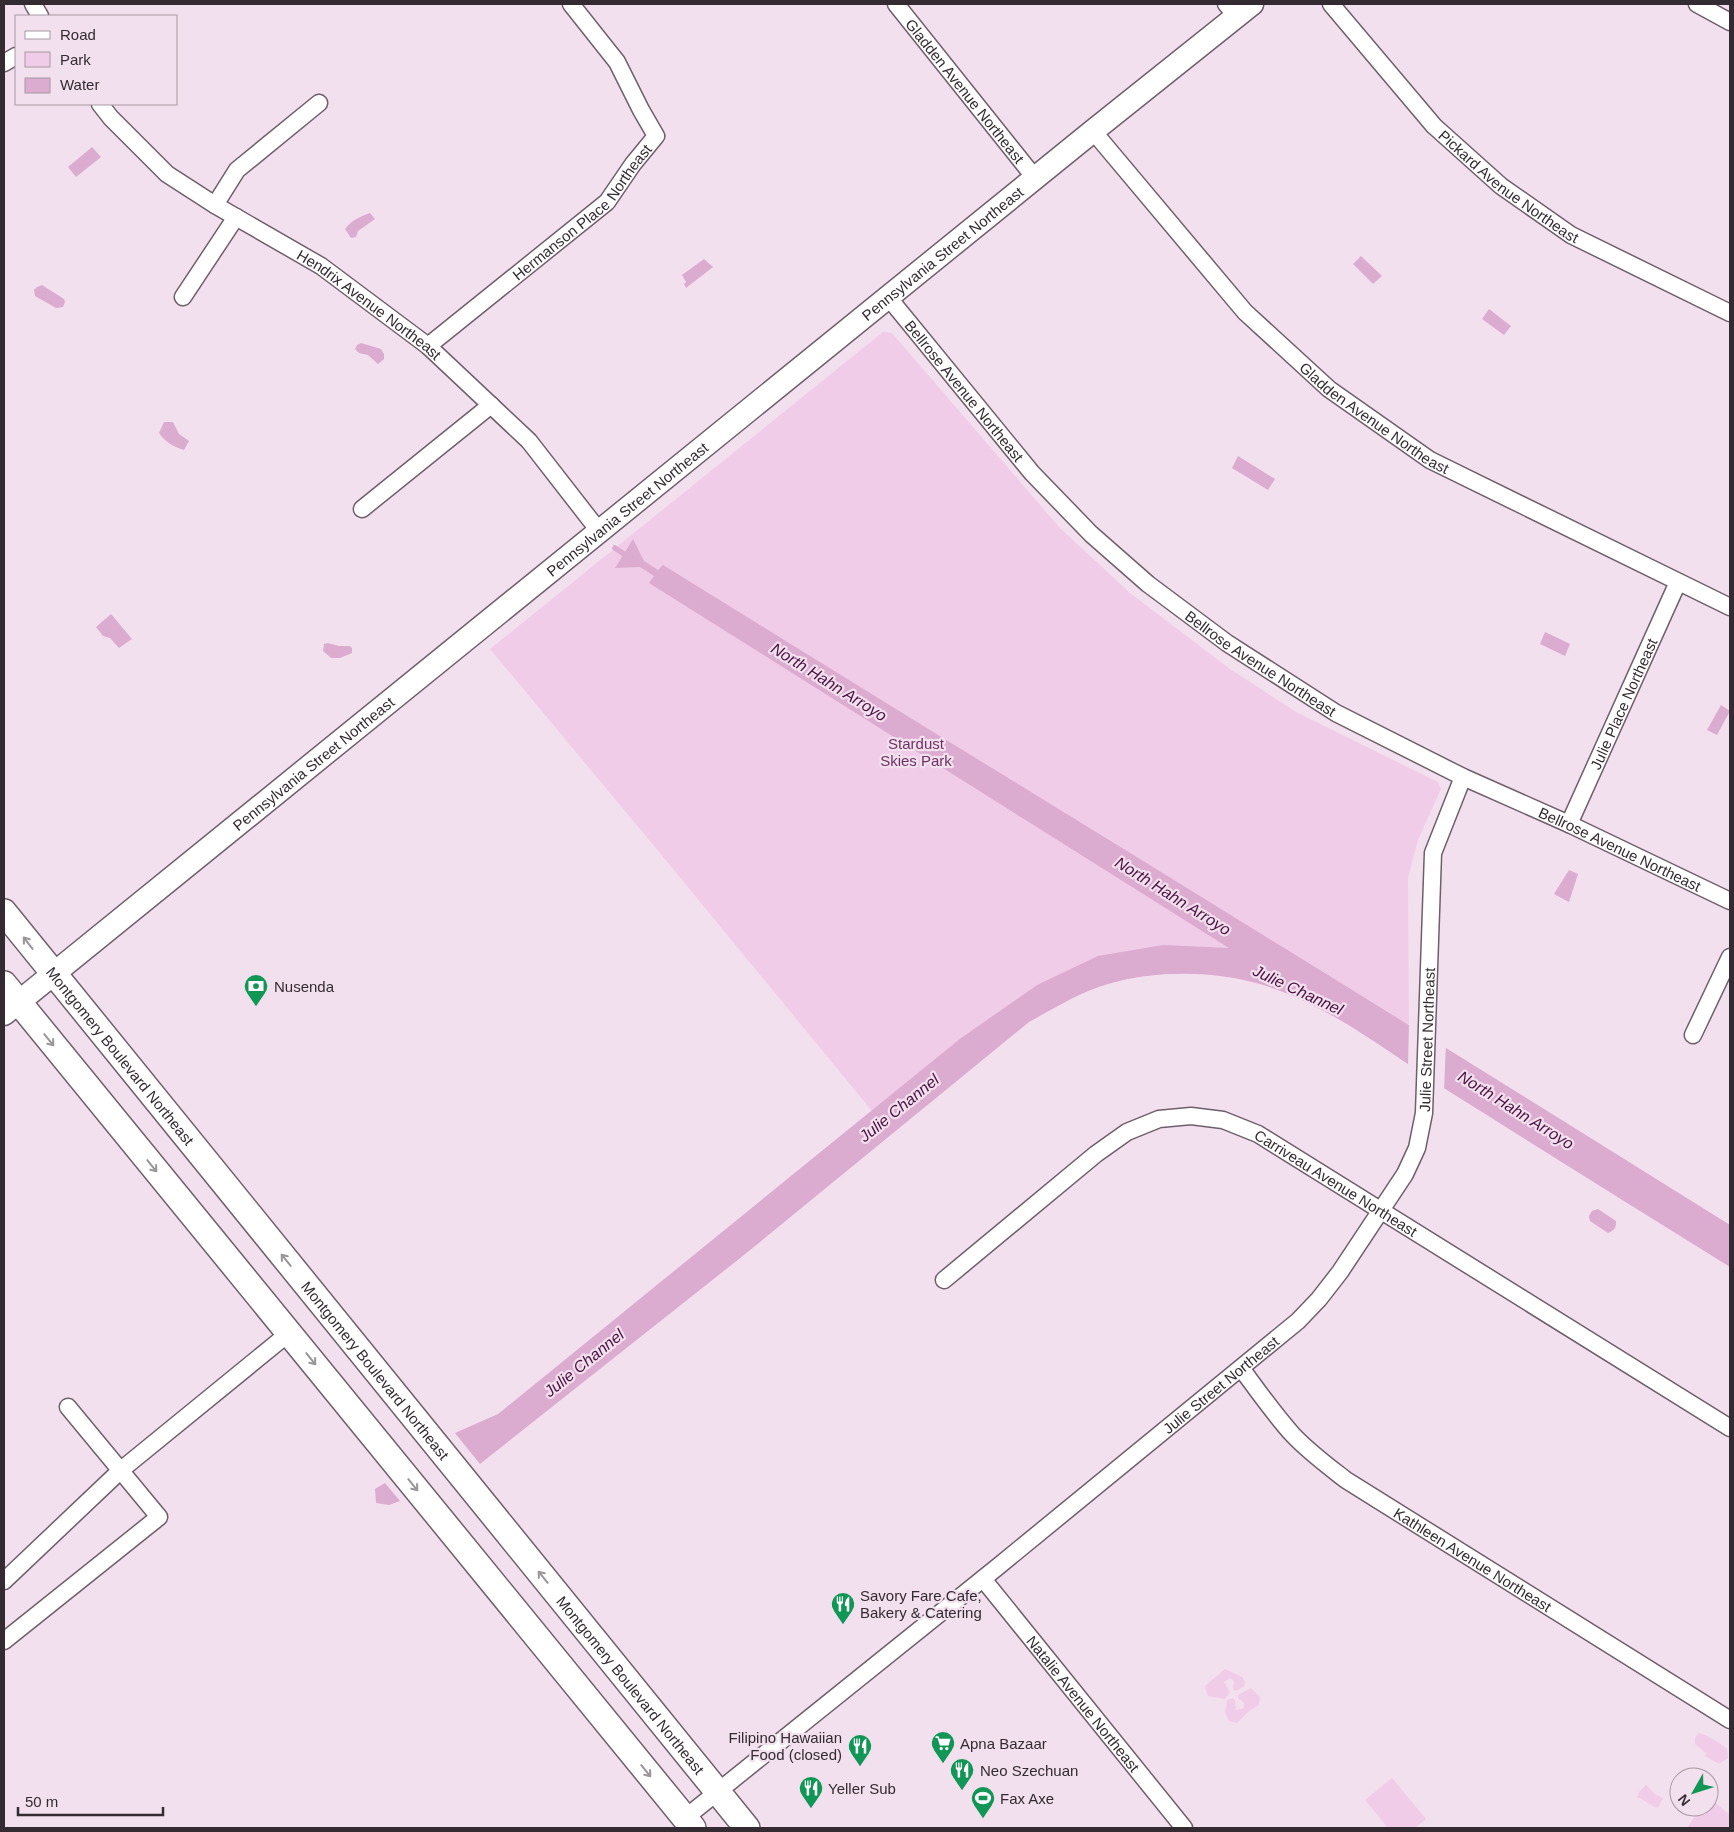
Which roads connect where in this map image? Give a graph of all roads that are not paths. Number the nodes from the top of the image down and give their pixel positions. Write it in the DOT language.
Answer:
graph roads {
  1 [pos="33,4"];
  2 [pos="571,4"];
  3 [pos="896,4"];
  4 [pos="1331,4"];
  5 [pos="1697,4"];
  6 [pos="1238,8"];
  7 [pos="39,15"];
  8 [pos="1730,22"];
  9 [pos="15,57"];
  10 [pos="4,63"];
  11 [pos="319,103"];
  12 [pos="101,105"];
  13 [pos="1093,130"];
  14 [pos="1035,178"];
  15 [pos="215,205"];
  16 [pos="236,217"];
  17 [pos="888,296"];
  18 [pos="183,297"];
  19 [pos="1730,313"];
  20 [pos="428,346"];
  21 [pos="491,405"];
  22 [pos="362,509"];
  23 [pos="599,531"];
  24 [pos="1678,582"];
  25 [pos="1730,606"];
  26 [pos="1463,777"];
  27 [pos="1569,824"];
  28 [pos="1730,901"];
  29 [pos="4,912"];
  30 [pos="1730,957"];
  31 [pos="52,973"];
  32 [pos="9,1000"];
  33 [pos="1693,1035"];
  34 [pos="1381,1210"];
  35 [pos="944,1280"];
  36 [pos="289,1333"];
  37 [pos="1241,1368"];
  38 [pos="68,1407"];
  39 [pos="1730,1428"];
  40 [pos="121,1470"];
  41 [pos="983,1579"];
  42 [pos="4,1581"];
  43 [pos="4,1641"];
  44 [pos="1730,1720"];
  45 [pos="717,1792"];
  46 [pos="689,1823"];
  47 [pos="747,1828"];
  48 [pos="1184,1828"];
  1 -- 7 [label="street"];
  2 -- 20 [label="street, Hermanson Place Northeast"];
  3 -- 14 [label="street, Gladden Avenue Northeast"];
  4 -- 19 [label="street, Pickard Avenue Northeast"];
  5 -- 8 [label="street"];
  6 -- 13 [label="street, Pennsylvania Street Northeast"];
  9 -- 10 [label="street"];
  11 -- 15 [label="street"];
  12 -- 15 [label="street, Hendrix Avenue Northeast"];
  13 -- 14 [label="street, Pennsylvania Street Northeast"];
  13 -- 24 [label="street, Gladden Avenue Northeast"];
  14 -- 17 [label="street, Pennsylvania Street Northeast"];
  15 -- 16 [label="street, Hendrix Avenue Northeast"];
  16 -- 18 [label="street"];
  16 -- 20 [label="street, Hendrix Avenue Northeast"];
  17 -- 23 [label="street, Pennsylvania Street Northeast"];
  17 -- 26 [label="street, Bellrose Avenue Northeast"];
  20 -- 21 [label="street, Hendrix Avenue Northeast"];
  21 -- 22 [label="street"];
  21 -- 23 [label="street, Hendrix Avenue Northeast"];
  23 -- 31 [label="street, Pennsylvania Street Northeast"];
  24 -- 25 [label="street, Gladden Avenue Northeast"];
  24 -- 27 [label="street, Julie Place Northeast"];
  26 -- 27 [label="street, Bellrose Avenue Northeast"];
  26 -- 34 [label="street, Julie Street Northeast"];
  27 -- 28 [label="street, Bellrose Avenue Northeast"];
  31 -- 29 [label="main road, Montgomery Boulevard Northeast, one-way"];
  30 -- 33 [label="street"];
  31 -- 32 [label="street, Pennsylvania Street Northeast"];
  45 -- 31 [label="main road, Montgomery Boulevard Northeast, one-way"];
  32 -- 36 [label="main road, one-way"];
  34 -- 35 [label="street, Carriveau Avenue Northeast"];
  34 -- 37 [label="street, Julie Street Northeast"];
  34 -- 39 [label="street, Carriveau Avenue Northeast"];
  36 -- 40 [label="street"];
  36 -- 46 [label="main road, one-way"];
  37 -- 41 [label="street, Julie Street Northeast"];
  37 -- 44 [label="street, Kathleen Avenue Northeast"];
  38 -- 40 [label="street"];
  40 -- 42 [label="street"];
  40 -- 43 [label="street"];
  41 -- 45 [label="street, Julie Street Northeast"];
  41 -- 48 [label="street, Natalie Avenue Northeast"];
  45 -- 46 [label="street, Julie Street Northeast"];
  45 -- 47 [label="main road, Montgomery Boulevard Northeast"];
}
